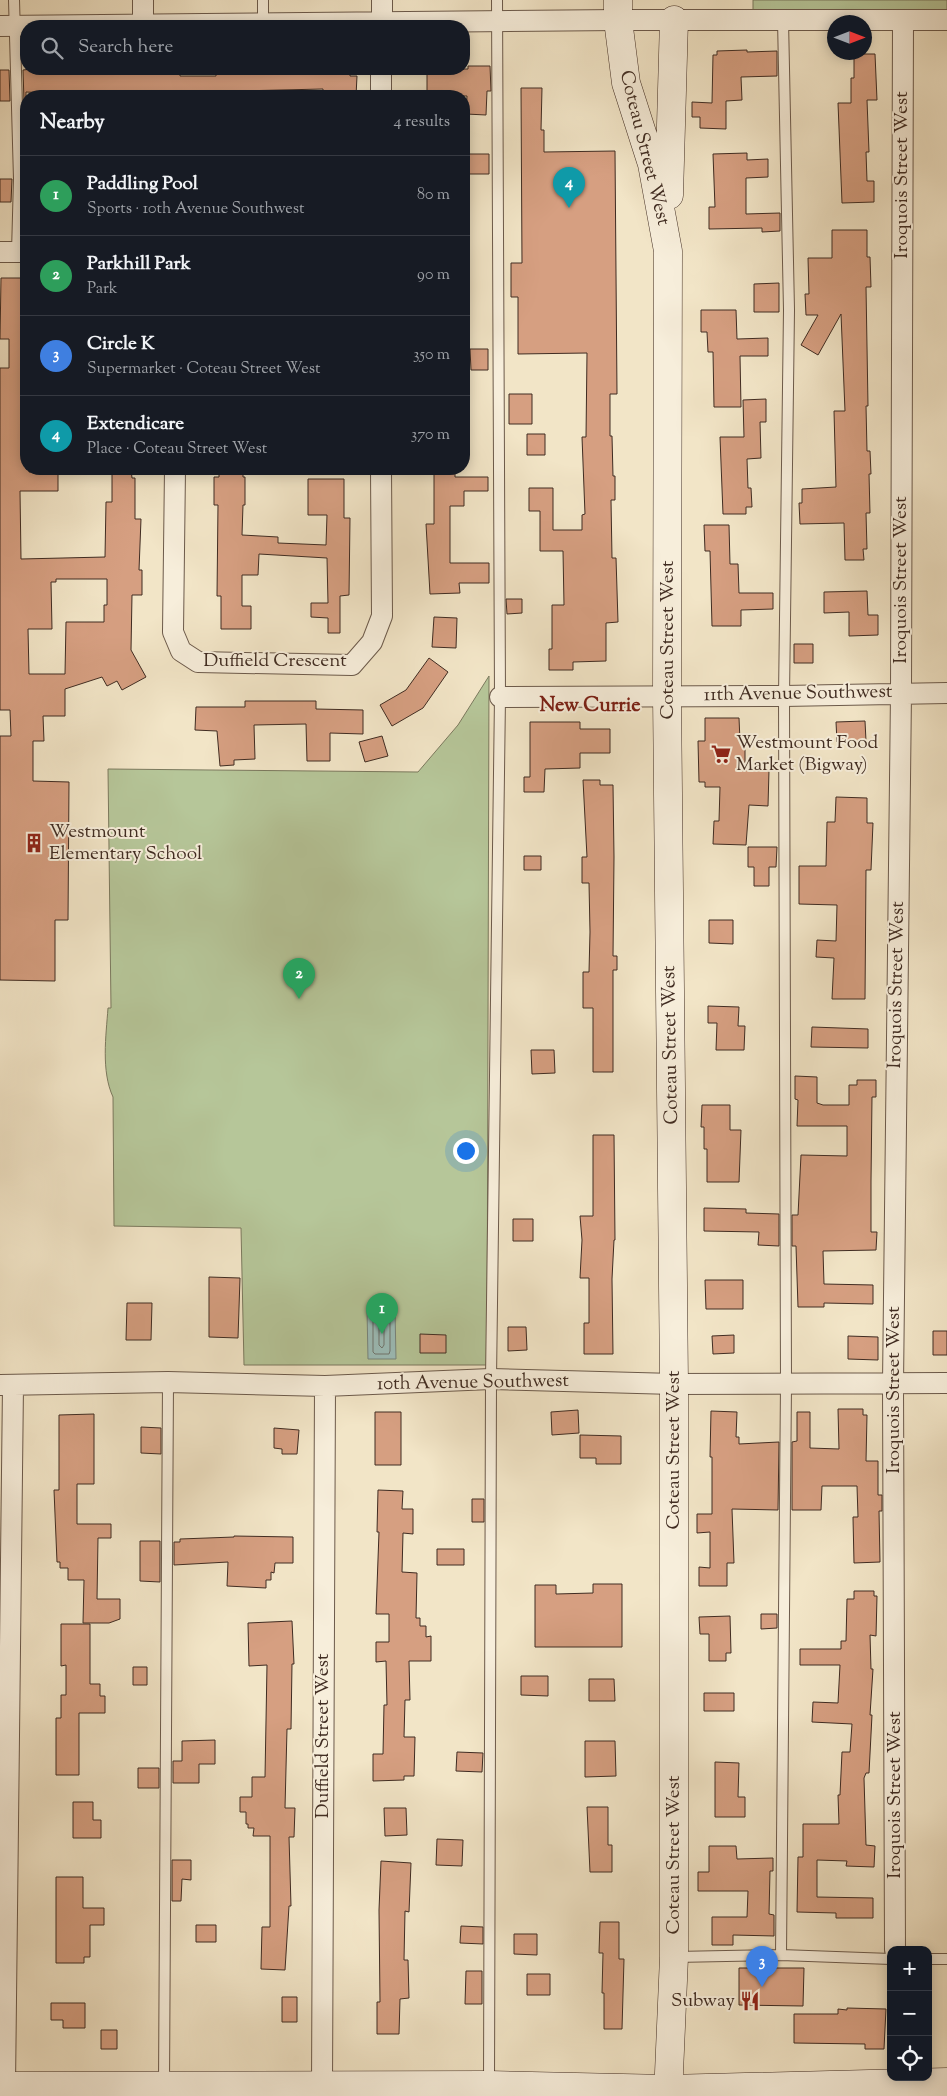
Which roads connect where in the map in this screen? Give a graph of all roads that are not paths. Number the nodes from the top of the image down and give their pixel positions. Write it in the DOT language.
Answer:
graph roads {
  1 [pos="14,0"];
  2 [pos="142,0"];
  3 [pos="263,0"];
  4 [pos="382,0"];
  5 [pos="497,0"];
  6 [pos="618,10"];
  7 [pos="143,20"];
  8 [pos="263,20"];
  9 [pos="382,20"];
  10 [pos="674,20"];
  11 [pos="783,20"];
  12 [pos="903,20"];
  13 [pos="947,20"];
  14 [pos="497,21"];
  15 [pos="470,22"];
  16 [pos="6,26"];
  17 [pos="20,26"];
  18 [pos="381,75"];
  19 [pos="381,90"];
  20 [pos="14,252"];
  21 [pos="668,252"];
  22 [pos="176,475"];
  23 [pos="381,475"];
  24 [pos="900,693"];
  25 [pos="947,693"];
  26 [pos="668,695"];
  27 [pos="784,696"];
  28 [pos="500,697"];
  29 [pos="491,1379"];
  30 [pos="168,1382"];
  31 [pos="947,1383"];
  32 [pos="674,1384"];
  33 [pos="786,1384"];
  34 [pos="893,1384"];
  35 [pos="6,1385"];
  36 [pos="325,1386"];
  37 [pos="895,1946"];
  38 [pos="781,1956"];
  39 [pos="674,1957"];
  40 [pos="887,1959"];
  41 [pos="932,1959"];
  42 [pos="947,1959"];
  43 [pos="896,2081"];
  44 [pos="947,2082"];
  45 [pos="489,2086"];
  46 [pos="322,2087"];
  47 [pos="4,2089"];
  48 [pos="151,2089"];
  49 [pos="276,2091"];
  50 [pos="416,2091"];
  51 [pos="537,2091"];
  52 [pos="668,2092"];
  1 -- 16 [label="lane"];
  2 -- 7 [label="street"];
  3 -- 8 [label="lane"];
  4 -- 9 [label="street"];
  5 -- 14 [label="lane"];
  6 -- 10 [label="street"];
  6 -- 14 [label="street"];
  6 -- 21 [label="street, Coteau Street West"];
  10 -- 11 [label="street"];
  10 -- 21 [label="street"];
  11 -- 12 [label="street"];
  11 -- 27 [label="lane"];
  12 -- 13 [label="street"];
  12 -- 24 [label="street, Iroquois Street West"];
  14 -- 15 [label="street"];
  14 -- 28 [label="lane"];
  16 -- 17 [label="street"];
  16 -- 20 [label="lane"];
  18 -- 19 [label="street"];
  21 -- 26 [label="street, Coteau Street West"];
  22 -- 23 [label="street, Duffield Crescent"];
  24 -- 25 [label="street, 11th Avenue Southwest"];
  24 -- 27 [label="street, 11th Avenue Southwest"];
  24 -- 34 [label="street, Iroquois Street West"];
  26 -- 27 [label="street, 11th Avenue Southwest"];
  26 -- 28 [label="street, 11th Avenue Southwest"];
  26 -- 32 [label="street, Coteau Street West"];
  27 -- 33 [label="lane"];
  28 -- 29 [label="lane"];
  29 -- 32 [label="street, 10th Avenue Southwest"];
  29 -- 36 [label="street, 10th Avenue Southwest"];
  29 -- 45 [label="lane"];
  30 -- 35 [label="street, 10th Avenue Southwest"];
  30 -- 36 [label="street, 10th Avenue Southwest"];
  30 -- 48 [label="lane"];
  31 -- 34 [label="street, 10th Avenue Southwest"];
  32 -- 33 [label="street, 10th Avenue Southwest"];
  32 -- 39 [label="street, Coteau Street West"];
  33 -- 34 [label="street, 10th Avenue Southwest"];
  33 -- 38 [label="lane"];
  34 -- 37 [label="street, Iroquois Street West"];
  35 -- 47 [label="street"];
  36 -- 46 [label="street, Duffield Street West"];
  38 -- 39 [label="lane"];
  38 -- 40 [label="lane"];
  39 -- 52 [label="street, Coteau Street West"];
  41 -- 42 [label="lane"];
  43 -- 44 [label="street"];
  43 -- 52 [label="street"];
  45 -- 50 [label="street"];
  45 -- 51 [label="street"];
  46 -- 49 [label="street"];
  46 -- 50 [label="street"];
  47 -- 48 [label="street"];
  48 -- 49 [label="street"];
  51 -- 52 [label="street"];
}
